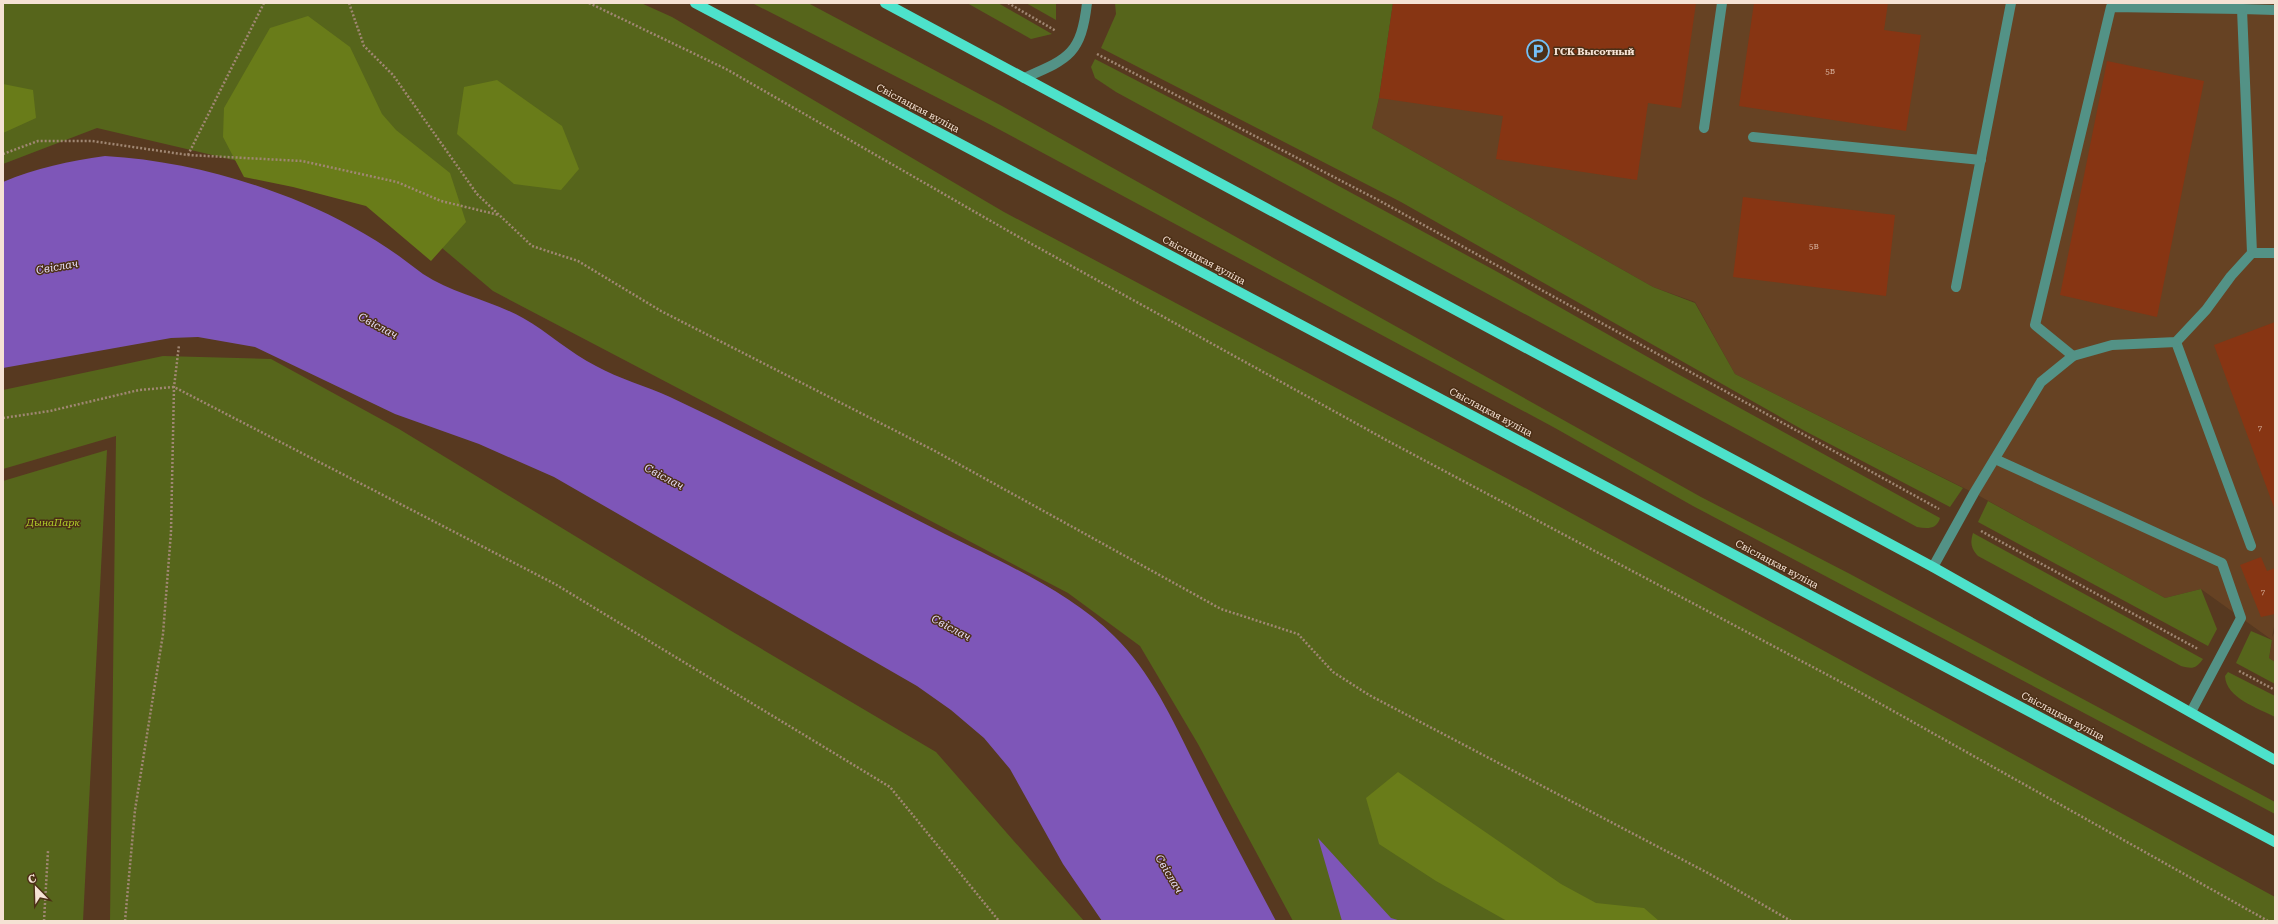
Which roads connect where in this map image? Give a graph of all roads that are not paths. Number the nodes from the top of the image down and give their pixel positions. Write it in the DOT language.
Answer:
graph roads {
  1 [pos="695,3"];
  2 [pos="885,3"];
  3 [pos="1088,3"];
  4 [pos="1722,3"];
  5 [pos="2011,3"];
  6 [pos="2240,6"];
  7 [pos="2275,10"];
  8 [pos="1024,78"];
  9 [pos="1704,128"];
  10 [pos="1753,137"];
  11 [pos="1981,160"];
  12 [pos="2252,253"];
  13 [pos="2275,253"];
  14 [pos="1956,287"];
  15 [pos="2176,342"];
  16 [pos="2073,356"];
  17 [pos="1995,459"];
  18 [pos="2251,546"];
  19 [pos="1933,567"];
  20 [pos="2191,712"];
  21 [pos="2275,760"];
  22 [pos="2275,842"];
  1 -- 22 [label="main road, Свіслацкая вуліца"];
  2 -- 8 [label="main road"];
  3 -- 8 [label="lane"];
  4 -- 9 [label="lane"];
  5 -- 11 [label="lane"];
  6 -- 7 [label="lane"];
  6 -- 12 [label="lane"];
  6 -- 16 [label="lane"];
  8 -- 19 [label="main road"];
  10 -- 11 [label="lane"];
  11 -- 14 [label="lane"];
  12 -- 13 [label="lane"];
  12 -- 15 [label="lane"];
  15 -- 16 [label="lane"];
  15 -- 18 [label="lane"];
  16 -- 17 [label="lane"];
  17 -- 19 [label="lane"];
  17 -- 20 [label="lane"];
  19 -- 20 [label="main road"];
  20 -- 21 [label="main road"];
}
